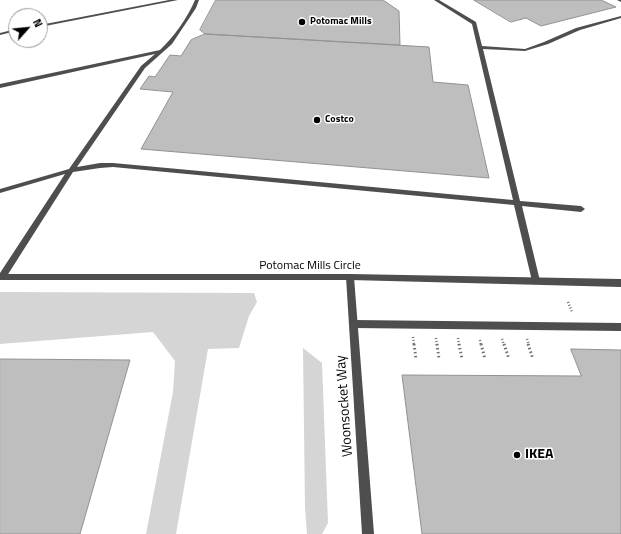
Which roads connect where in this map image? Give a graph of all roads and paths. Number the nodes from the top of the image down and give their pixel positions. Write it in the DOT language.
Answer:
graph roads {
  1 [pos="176,0"];
  2 [pos="197,0"];
  3 [pos="436,0"];
  4 [pos="621,17"];
  5 [pos="48,24"];
  6 [pos="480,46"];
  7 [pos="163,50"];
  8 [pos="0,86"];
  9 [pos="70,172"];
  10 [pos="0,191"];
  11 [pos="518,203"];
  12 [pos="581,209"];
  13 [pos="1,277"];
  14 [pos="350,277"];
  15 [pos="536,281"];
  16 [pos="621,283"];
  17 [pos="568,302"];
  18 [pos="572,312"];
  19 [pos="354,324"];
  20 [pos="411,324"];
  21 [pos="434,325"];
  22 [pos="455,325"];
  23 [pos="477,325"];
  24 [pos="498,326"];
  25 [pos="522,326"];
  26 [pos="621,327"];
  27 [pos="416,359"];
  28 [pos="439,359"];
  29 [pos="462,359"];
  30 [pos="484,359"];
  31 [pos="509,359"];
  32 [pos="533,360"];
  33 [pos="368,534"];
  1 -- 5 [label="street"];
  2 -- 7 [label="street"];
  3 -- 6 [label="street"];
  4 -- 6 [label="street"];
  6 -- 11 [label="street"];
  7 -- 8 [label="street"];
  7 -- 9 [label="street"];
  9 -- 10 [label="street"];
  9 -- 11 [label="street"];
  9 -- 13 [label="street"];
  11 -- 12 [label="street"];
  11 -- 15 [label="street"];
  13 -- 14 [label="street, Potomac Mills Circle"];
  14 -- 15 [label="street, Potomac Mills Circle"];
  14 -- 19 [label="street, Woonsocket Way"];
  15 -- 16 [label="street, Potomac Mills Circle"];
  17 -- 18 [label="path"];
  19 -- 20 [label="street"];
  19 -- 33 [label="street, Woonsocket Way"];
  20 -- 21 [label="street"];
  20 -- 27 [label="path"];
  21 -- 22 [label="street"];
  21 -- 28 [label="path"];
  22 -- 23 [label="street"];
  22 -- 29 [label="path"];
  23 -- 24 [label="street"];
  23 -- 30 [label="path"];
  24 -- 25 [label="street"];
  24 -- 31 [label="path"];
  25 -- 26 [label="street"];
  25 -- 32 [label="path"];
}
